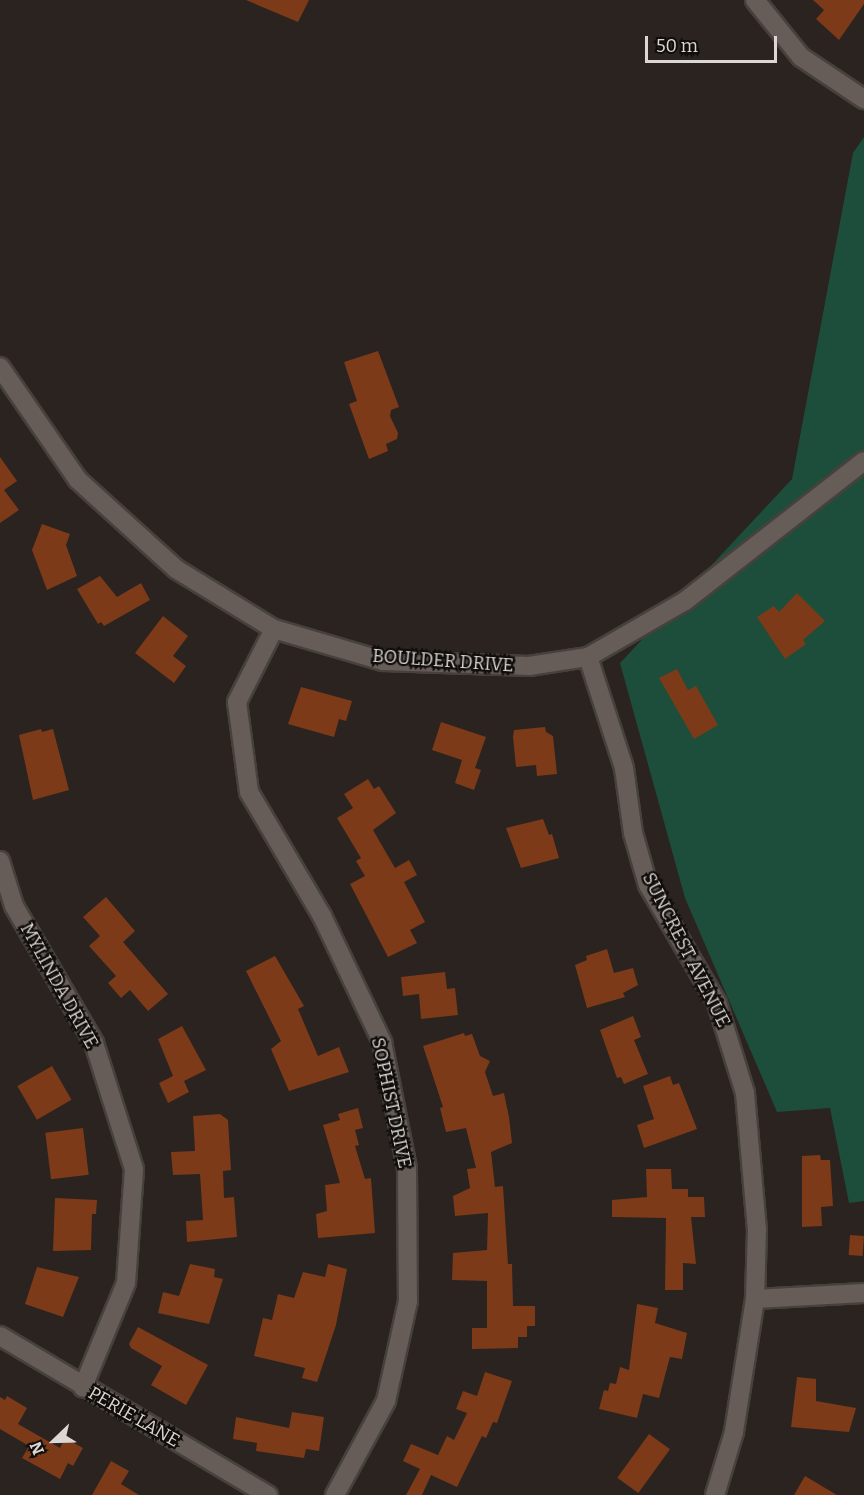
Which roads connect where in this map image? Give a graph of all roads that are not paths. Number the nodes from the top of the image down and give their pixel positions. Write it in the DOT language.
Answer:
graph roads {
  1 [pos="755,0"];
  2 [pos="864,99"];
  3 [pos="0,367"];
  4 [pos="864,461"];
  5 [pos="274,629"];
  6 [pos="588,657"];
  7 [pos="0,861"];
  8 [pos="864,1293"];
  9 [pos="755,1299"];
  10 [pos="0,1336"];
  11 [pos="83,1387"];
  12 [pos="268,1495"];
  13 [pos="335,1495"];
  14 [pos="715,1495"];
  1 -- 2 [label="street"];
  3 -- 5 [label="street, BOULDER DRIVE"];
  4 -- 6 [label="street, BOULDER DRIVE"];
  5 -- 6 [label="street, BOULDER DRIVE"];
  5 -- 13 [label="street, SOPHIST DRIVE"];
  6 -- 9 [label="street, SUNCREST AVENUE"];
  7 -- 11 [label="street, MYLINDA DRIVE"];
  8 -- 9 [label="street"];
  9 -- 14 [label="street, SUNCREST AVENUE"];
  10 -- 11 [label="street, PERIE LANE"];
  11 -- 12 [label="street, PERIE LANE"];
}
